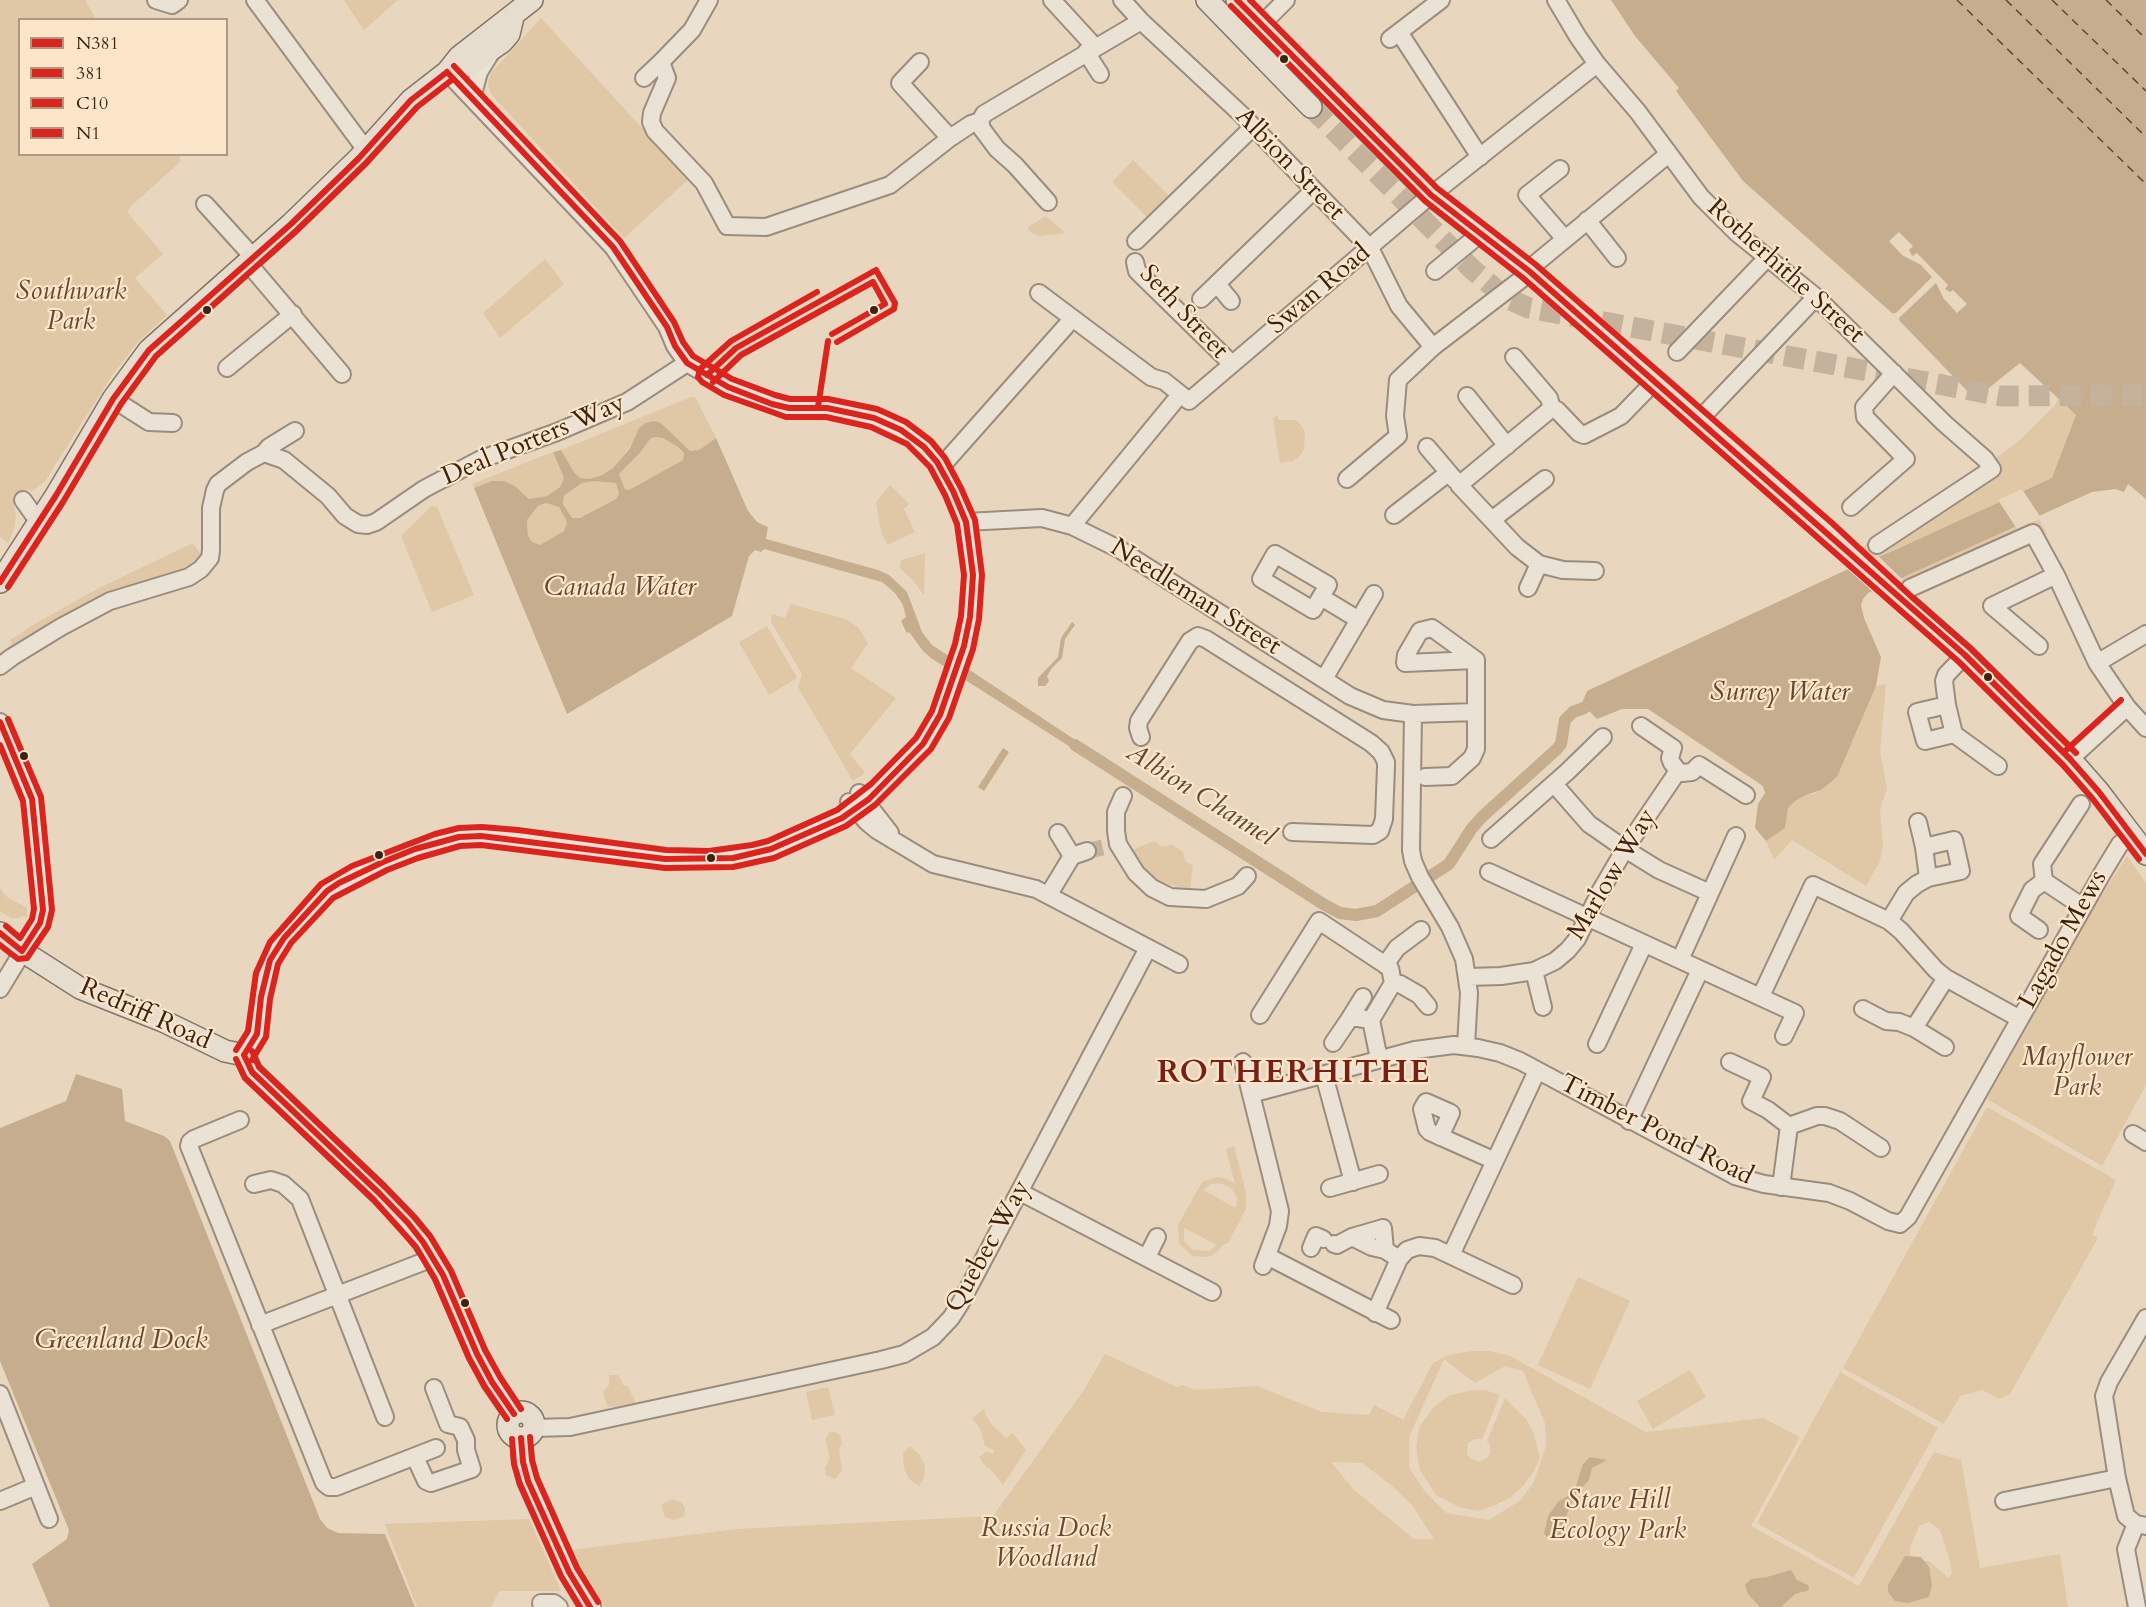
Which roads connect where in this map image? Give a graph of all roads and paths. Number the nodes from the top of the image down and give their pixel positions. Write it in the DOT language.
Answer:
graph roads {
  1 [pos="156,0"];
  2 [pos="179,0"];
  3 [pos="255,0"];
  4 [pos="532,0"];
  5 [pos="709,0"];
  6 [pos="1052,0"];
  7 [pos="1122,0"];
  8 [pos="1207,0"];
  9 [pos="1237,0"];
  10 [pos="1286,0"];
  11 [pos="1441,0"];
  12 [pos="1556,0"];
  13 [pos="513,16"];
  14 [pos="1141,21"];
  15 [pos="1262,24"];
  16 [pos="1091,49"];
  17 [pos="493,50"];
  18 [pos="661,62"];
  19 [pos="921,62"];
  20 [pos="1597,64"];
  21 [pos="447,72"];
  22 [pos="1100,74"];
  23 [pos="644,78"];
  24 [pos="472,98"];
  25 [pos="1311,107"];
  26 [pos="973,124"];
  27 [pos="1253,127"];
  28 [pos="950,138"];
  29 [pos="366,150"];
  30 [pos="1668,152"];
  31 [pos="1480,157"];
  32 [pos="1560,169"];
  33 [pos="1314,190"];
  34 [pos="1431,195"];
  35 [pos="1048,202"];
  36 [pos="205,204"];
  37 [pos="1587,220"];
  38 [pos="1480,234"];
  39 [pos="1565,239"];
  40 [pos="1136,241"];
  41 [pos="1370,248"];
  42 [pos="1617,258"];
  43 [pos="1766,259"];
  44 [pos="250,260"];
  45 [pos="1135,262"];
  46 [pos="1435,271"];
  47 [pos="1529,271"];
  48 [pos="1217,284"];
  49 [pos="1039,293"];
  50 [pos="1816,297"];
  51 [pos="1232,301"];
  52 [pos="1190,307"];
  53 [pos="293,314"];
  54 [pos="1066,326"];
  55 [pos="1433,348"];
  56 [pos="1677,352"];
  57 [pos="1514,357"];
  58 [pos="687,363"];
  59 [pos="1232,364"];
  60 [pos="227,368"];
  61 [pos="1894,373"];
  62 [pos="342,374"];
  63 [pos="1654,382"];
  64 [pos="1467,396"];
  65 [pos="113,399"];
  66 [pos="1174,402"];
  67 [pos="1552,408"];
  68 [pos="1699,420"];
  69 [pos="173,423"];
  70 [pos="295,431"];
  71 [pos="1507,446"];
  72 [pos="1427,447"];
  73 [pos="264,453"];
  74 [pos="940,468"];
  75 [pos="1347,479"];
  76 [pos="1454,479"];
  77 [pos="1545,479"];
  78 [pos="23,500"];
  79 [pos="1851,507"];
  80 [pos="1394,515"];
  81 [pos="40,519"];
  82 [pos="1493,519"];
  83 [pos="966,522"];
  84 [pos="1072,526"];
  85 [pos="1877,545"];
  86 [pos="1539,564"];
  87 [pos="1595,571"];
  88 [pos="2056,575"];
  89 [pos="0,582"];
  90 [pos="1528,588"];
  91 [pos="1374,594"];
  92 [pos="1320,597"];
  93 [pos="1909,597"];
  94 [pos="1359,620"];
  95 [pos="2146,634"];
  96 [pos="1257,637"];
  97 [pos="2039,646"];
  98 [pos="1965,655"];
  99 [pos="1476,660"];
  100 [pos="1242,662"];
  101 [pos="2097,663"];
  102 [pos="0,666"];
  103 [pos="1324,679"];
  104 [pos="1947,705"];
  105 [pos="2127,707"];
  106 [pos="1476,712"];
  107 [pos="1413,714"];
  108 [pos="0,722"];
  109 [pos="1641,726"];
  110 [pos="2146,728"];
  111 [pos="1954,734"];
  112 [pos="1141,737"];
  113 [pos="1603,737"];
  114 [pos="1685,759"];
  115 [pos="2070,759"];
  116 [pos="1998,766"];
  117 [pos="1425,777"];
  118 [pos="1554,784"];
  119 [pos="1385,793"];
  120 [pos="1411,793"];
  121 [pos="1746,795"];
  122 [pos="1122,796"];
  123 [pos="857,801"];
  124 [pos="2081,804"];
  125 [pos="1918,822"];
  126 [pos="1292,832"];
  127 [pos="1058,833"];
  128 [pos="2132,835"];
  129 [pos="1736,836"];
  130 [pos="1491,839"];
  131 [pos="1924,847"];
  132 [pos="1625,849"];
  133 [pos="2146,854"];
  134 [pos="1489,872"];
  135 [pos="1247,876"];
  136 [pos="1928,878"];
  137 [pos="2044,880"];
  138 [pos="1710,893"];
  139 [pos="1049,894"];
  140 [pos="2084,907"];
  141 [pos="1587,918"];
  142 [pos="1888,921"];
  143 [pos="1421,930"];
  144 [pos="2039,930"];
  145 [pos="0,933"];
  146 [pos="1644,944"];
  147 [pos="1148,948"];
  148 [pos="22,951"];
  149 [pos="1684,951"];
  150 [pos="1179,964"];
  151 [pos="1385,964"];
  152 [pos="1700,970"];
  153 [pos="1534,971"];
  154 [pos="1468,977"];
  155 [pos="1946,978"];
  156 [pos="1393,983"];
  157 [pos="0,989"];
  158 [pos="1761,996"];
  159 [pos="1363,997"];
  160 [pos="1428,1006"];
  161 [pos="1543,1007"];
  162 [pos="1863,1009"];
  163 [pos="1260,1015"];
  164 [pos="1350,1018"];
  165 [pos="2020,1019"];
  166 [pos="1371,1020"];
  167 [pos="1914,1028"];
  168 [pos="1784,1036"];
  169 [pos="1333,1043"];
  170 [pos="1597,1044"];
  171 [pos="1466,1046"];
  172 [pos="1945,1047"];
  173 [pos="244,1055"];
  174 [pos="1379,1059"];
  175 [pos="1243,1062"];
  176 [pos="1730,1062"];
  177 [pos="1537,1071"];
  178 [pos="1324,1075"];
  179 [pos="1251,1094"];
  180 [pos="240,1120"];
  181 [pos="1629,1121"];
  182 [pos="1789,1126"];
  183 [pos="1440,1137"];
  184 [pos="1881,1148"];
  185 [pos="1495,1161"];
  186 [pos="1379,1174"];
  187 [pos="1353,1182"];
  188 [pos="254,1184"];
  189 [pos="1781,1187"];
  190 [pos="1330,1188"];
  191 [pos="1020,1192"];
  192 [pos="1157,1237"];
  193 [pos="1323,1244"];
  194 [pos="1392,1255"];
  195 [pos="1451,1255"];
  196 [pos="1147,1257"];
  197 [pos="433,1258"];
  198 [pos="1513,1285"];
  199 [pos="1212,1292"];
  200 [pos="338,1295"];
  201 [pos="1376,1312"];
  202 [pos="2146,1318"];
  203 [pos="1391,1320"];
  204 [pos="260,1325"];
  205 [pos="2140,1344"];
  206 [pos="434,1388"];
  207 [pos="0,1394"];
  208 [pos="385,1417"];
  209 [pos="527,1433"];
  210 [pos="436,1448"];
  211 [pos="415,1456"];
  212 [pos="2117,1478"];
  213 [pos="36,1486"];
  214 [pos="0,1501"];
  215 [pos="2004,1501"];
  216 [pos="50,1519"];
  217 [pos="2141,1525"];
  218 [pos="541,1603"];
  219 [pos="559,1607"];
  220 [pos="590,1607"];
  221 [pos="2137,1607"];
  1 -- 2 [label="street"];
  3 -- 29 [label="street"];
  4 -- 13 [label="main road"];
  5 -- 18 [label="street"];
  6 -- 16 [label="street"];
  7 -- 14 [label="street, Albion Street"];
  8 -- 25 [label="main road"];
  9 -- 15 [label="main road"];
  10 -- 15 [label="street"];
  11 -- 31 [label="street"];
  12 -- 20 [label="street, Rotherhithe Street"];
  13 -- 17 [label="main road"];
  13 -- 21 [label="main road"];
  14 -- 16 [label="street"];
  14 -- 27 [label="street, Albion Street"];
  15 -- 34 [label="main road"];
  16 -- 22 [label="street"];
  16 -- 26 [label="street"];
  17 -- 21 [label="main road"];
  17 -- 24 [label="street"];
  18 -- 23 [label="street"];
  18 -- 28 [label="street"];
  19 -- 28 [label="street"];
  20 -- 30 [label="street, Rotherhithe Street"];
  20 -- 31 [label="street, Swan Road"];
  21 -- 24 [label="street"];
  21 -- 29 [label="main road"];
  24 -- 58 [label="street"];
  26 -- 28 [label="street"];
  26 -- 35 [label="street"];
  27 -- 33 [label="street, Albion Street"];
  27 -- 40 [label="street"];
  29 -- 44 [label="main road"];
  30 -- 37 [label="street"];
  30 -- 43 [label="street, Rotherhithe Street"];
  31 -- 34 [label="street, Swan Road"];
  32 -- 39 [label="street"];
  33 -- 41 [label="street, Albion Street"];
  33 -- 48 [label="street"];
  34 -- 38 [label="main road"];
  34 -- 41 [label="street, Swan Road"];
  36 -- 44 [label="street"];
  37 -- 39 [label="street"];
  37 -- 42 [label="street"];
  38 -- 46 [label="street"];
  38 -- 47 [label="main road"];
  39 -- 47 [label="street"];
  41 -- 55 [label="street, Albion Street"];
  41 -- 59 [label="street, Swan Road"];
  43 -- 50 [label="street, Rotherhithe Street"];
  43 -- 56 [label="street"];
  44 -- 53 [label="street"];
  44 -- 65 [label="main road"];
  45 -- 52 [label="street, Seth Street"];
  47 -- 55 [label="street"];
  47 -- 63 [label="main road"];
  48 -- 51 [label="street"];
  48 -- 52 [label="street"];
  49 -- 59 [label="street, Swan Road"];
  50 -- 61 [label="street, Rotherhithe Street"];
  50 -- 68 [label="street"];
  52 -- 59 [label="street, Seth Street"];
  53 -- 60 [label="street"];
  53 -- 62 [label="street"];
  54 -- 74 [label="street"];
  55 -- 75 [label="street"];
  57 -- 67 [label="street"];
  58 -- 73 [label="street, Deal Porters Way"];
  58 -- 74 [label="street"];
  61 -- 79 [label="street"];
  61 -- 85 [label="street, Rotherhithe Street"];
  63 -- 67 [label="street"];
  63 -- 68 [label="main road"];
  64 -- 71 [label="street"];
  65 -- 69 [label="street"];
  65 -- 81 [label="main road"];
  66 -- 84 [label="street"];
  67 -- 71 [label="street"];
  68 -- 93 [label="main road"];
  70 -- 73 [label="street"];
  71 -- 76 [label="street"];
  72 -- 76 [label="street"];
  73 -- 102 [label="street"];
  74 -- 83 [label="street"];
  76 -- 80 [label="street"];
  76 -- 82 [label="street"];
  77 -- 82 [label="street"];
  78 -- 81 [label="street"];
  81 -- 89 [label="main road"];
  82 -- 86 [label="street"];
  83 -- 84 [label="street, Needleman Street"];
  83 -- 123 [label="street"];
  84 -- 96 [label="street, Needleman Street"];
  86 -- 87 [label="street"];
  86 -- 90 [label="street"];
  88 -- 93 [label="street"];
  88 -- 97 [label="street"];
  88 -- 101 [label="street"];
  91 -- 94 [label="street"];
  92 -- 94 [label="street"];
  93 -- 98 [label="main road"];
  94 -- 103 [label="street"];
  95 -- 101 [label="street"];
  96 -- 100 [label="street"];
  96 -- 103 [label="street, Needleman Street"];
  98 -- 104 [label="street"];
  98 -- 115 [label="main road"];
  99 -- 106 [label="street"];
  100 -- 112 [label="street"];
  100 -- 119 [label="street"];
  101 -- 105 [label="street"];
  103 -- 107 [label="street, Needleman Street"];
  104 -- 111 [label="street"];
  104 -- 111 [label="street"];
  105 -- 110 [label="street"];
  105 -- 115 [label="street"];
  106 -- 107 [label="street, Needleman Street"];
  106 -- 117 [label="street"];
  107 -- 120 [label="street"];
  108 -- 148 [label="street"];
  109 -- 114 [label="street"];
  111 -- 116 [label="street"];
  113 -- 118 [label="street"];
  114 -- 121 [label="street"];
  114 -- 132 [label="street, Marlow Way"];
  115 -- 128 [label="main road"];
  118 -- 130 [label="street"];
  118 -- 132 [label="street"];
  119 -- 120 [label="street"];
  119 -- 126 [label="street"];
  120 -- 154 [label="street"];
  122 -- 135 [label="street"];
  123 -- 139 [label="street"];
  123 -- 173 [label="street"];
  124 -- 137 [label="street"];
  125 -- 131 [label="street"];
  127 -- 139 [label="street"];
  128 -- 133 [label="main road"];
  128 -- 140 [label="street, Lagado Mews"];
  129 -- 138 [label="street"];
  131 -- 136 [label="street"];
  131 -- 136 [label="street"];
  132 -- 138 [label="street"];
  132 -- 141 [label="street, Marlow Way"];
  134 -- 141 [label="street"];
  136 -- 142 [label="street"];
  137 -- 140 [label="street"];
  137 -- 144 [label="street"];
  138 -- 149 [label="street"];
  139 -- 147 [label="street"];
  140 -- 165 [label="street, Lagado Mews"];
  141 -- 146 [label="street"];
  141 -- 153 [label="street, Marlow Way"];
  142 -- 155 [label="street"];
  142 -- 158 [label="street"];
  143 -- 151 [label="street"];
  145 -- 148 [label="main road, Redriff Road"];
  146 -- 152 [label="street"];
  146 -- 170 [label="street"];
  147 -- 150 [label="street"];
  147 -- 191 [label="street, Quebec Way"];
  148 -- 157 [label="street"];
  148 -- 173 [label="main road, Redriff Road"];
  151 -- 156 [label="street"];
  151 -- 163 [label="street"];
  152 -- 158 [label="street"];
  152 -- 181 [label="street"];
  153 -- 154 [label="street, Marlow Way"];
  153 -- 161 [label="street"];
  154 -- 171 [label="street"];
  155 -- 165 [label="street"];
  155 -- 167 [label="street"];
  156 -- 160 [label="street"];
  156 -- 166 [label="street"];
  158 -- 168 [label="street"];
  159 -- 164 [label="street"];
  162 -- 167 [label="street"];
  164 -- 166 [label="street"];
  164 -- 169 [label="street"];
  165 -- 189 [label="street, Timber Pond Road"];
  166 -- 174 [label="street"];
  167 -- 172 [label="street"];
  171 -- 174 [label="street, Timber Pond Road"];
  171 -- 177 [label="street, Timber Pond Road"];
  173 -- 197 [label="main road, Redriff Road"];
  174 -- 178 [label="street, Timber Pond Road"];
  175 -- 179 [label="street"];
  176 -- 182 [label="street"];
  177 -- 181 [label="street, Timber Pond Road"];
  177 -- 185 [label="street"];
  178 -- 179 [label="street, Timber Pond Road"];
  178 -- 187 [label="street"];
  179 -- 201 [label="street"];
  180 -- 204 [label="street"];
  181 -- 189 [label="street, Timber Pond Road"];
  182 -- 184 [label="street"];
  182 -- 189 [label="street"];
  183 -- 185 [label="street"];
  185 -- 195 [label="street"];
  186 -- 187 [label="street"];
  187 -- 190 [label="street"];
  188 -- 200 [label="street"];
  191 -- 196 [label="street"];
  191 -- 209 [label="street, Quebec Way"];
  192 -- 196 [label="street"];
  193 -- 194 [label="street"];
  194 -- 195 [label="street"];
  194 -- 201 [label="street"];
  195 -- 198 [label="street"];
  196 -- 199 [label="street"];
  197 -- 200 [label="street"];
  197 -- 209 [label="main road, Redriff Road"];
  200 -- 204 [label="street"];
  200 -- 208 [label="street"];
  201 -- 203 [label="street"];
  202 -- 205 [label="street"];
  204 -- 211 [label="street"];
  205 -- 212 [label="street"];
  206 -- 211 [label="street"];
  207 -- 213 [label="street"];
  209 -- 220 [label="main road"];
  210 -- 211 [label="street"];
  212 -- 215 [label="street"];
  212 -- 217 [label="street"];
  213 -- 214 [label="street"];
  213 -- 216 [label="street"];
  217 -- 221 [label="street"];
  218 -- 219 [label="street"];
}
